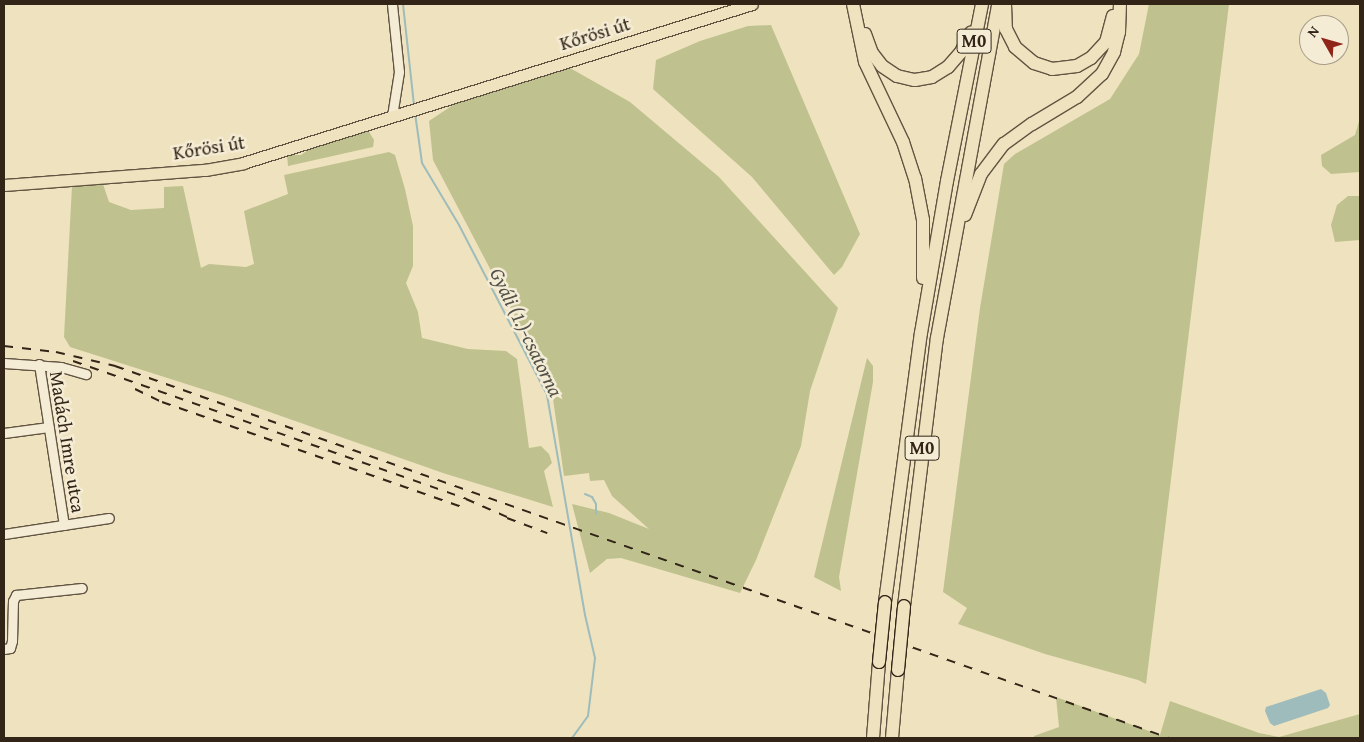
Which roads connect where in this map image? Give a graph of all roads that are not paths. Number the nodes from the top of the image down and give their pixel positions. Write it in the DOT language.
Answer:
graph roads {
  1 [pos="392,4"];
  2 [pos="752,4"];
  3 [pos="852,4"];
  4 [pos="861,4"];
  5 [pos="981,4"];
  6 [pos="998,4"];
  7 [pos="1005,4"];
  8 [pos="1112,4"];
  9 [pos="1120,4"];
  10 [pos="392,116"];
  11 [pos="4,185"];
  12 [pos="945,289"];
  13 [pos="921,333"];
  14 [pos="4,363"];
  15 [pos="39,364"];
  16 [pos="86,374"];
  17 [pos="49,426"];
  18 [pos="4,433"];
  19 [pos="109,518"];
  20 [pos="64,525"];
  21 [pos="4,534"];
  22 [pos="82,588"];
  23 [pos="4,649"];
  24 [pos="873,738"];
  25 [pos="892,738"];
  1 -- 10 [label="street"];
  2 -- 10 [label="main road, Kőrösi út"];
  3 -- 13 [label="highway"];
  4 -- 5 [label="highway"];
  5 -- 13 [label="highway, M0"];
  6 -- 12 [label="highway, M0"];
  7 -- 8 [label="highway"];
  9 -- 12 [label="highway"];
  10 -- 11 [label="main road, Kőrösi út"];
  12 -- 25 [label="highway, M0, bridge"];
  13 -- 24 [label="highway, M0, bridge"];
  14 -- 15 [label="street"];
  15 -- 16 [label="street"];
  15 -- 17 [label="street, Madách Imre utca"];
  17 -- 18 [label="street"];
  17 -- 20 [label="street, Madách Imre utca"];
  19 -- 20 [label="street"];
  20 -- 21 [label="street"];
  22 -- 23 [label="street"];
}
